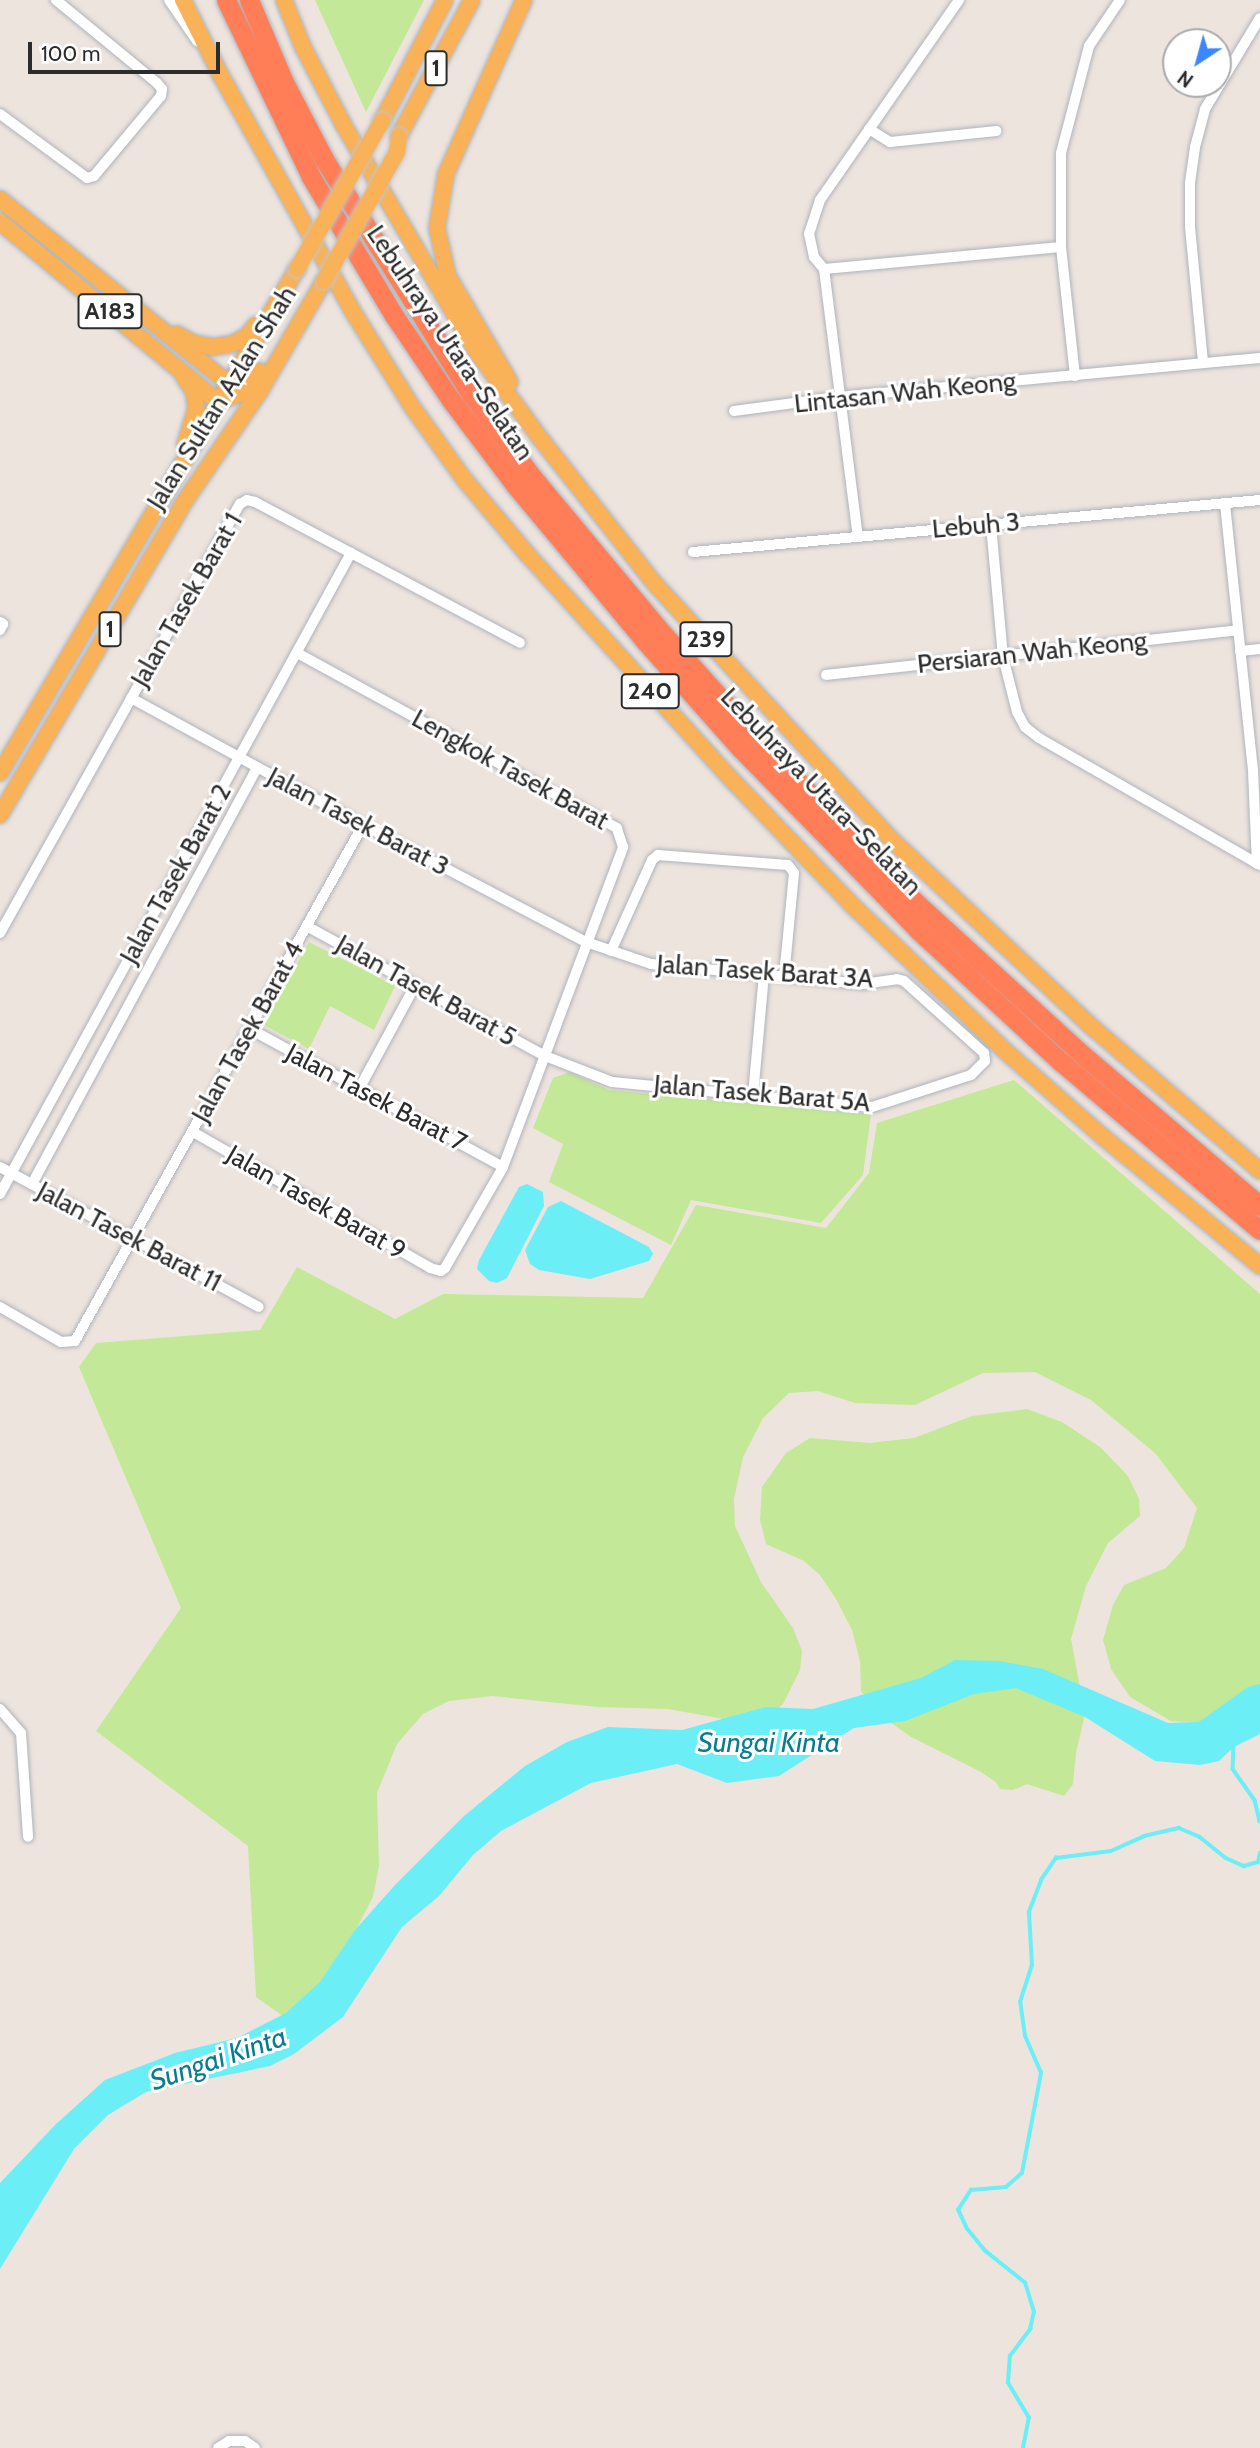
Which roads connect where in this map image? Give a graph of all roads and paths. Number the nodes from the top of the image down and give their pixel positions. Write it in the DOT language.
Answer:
graph roads {
  1 [pos="56,0"];
  2 [pos="169,0"];
  3 [pos="183,0"];
  4 [pos="226,0"];
  5 [pos="250,0"];
  6 [pos="284,0"];
  7 [pos="445,0"];
  8 [pos="472,0"];
  9 [pos="524,0"];
  10 [pos="959,0"];
  11 [pos="1119,0"];
  12 [pos="1260,18"];
  13 [pos="219,72"];
  14 [pos="0,114"];
  15 [pos="869,129"];
  16 [pos="996,131"];
  17 [pos="0,199"];
  18 [pos="0,222"];
  19 [pos="50,240"];
  20 [pos="1061,247"];
  21 [pos="824,269"];
  22 [pos="321,279"];
  23 [pos="280,297"];
  24 [pos="1260,358"];
  25 [pos="1203,362"];
  26 [pos="173,363"];
  27 [pos="1075,376"];
  28 [pos="226,395"];
  29 [pos="839,397"];
  30 [pos="734,411"];
  31 [pos="540,438"];
  32 [pos="223,444"];
  33 [pos="165,495"];
  34 [pos="1260,500"];
  35 [pos="1225,504"];
  36 [pos="991,525"];
  37 [pos="858,537"];
  38 [pos="692,552"];
  39 [pos="351,553"];
  40 [pos="1238,631"];
  41 [pos="520,643"];
  42 [pos="1260,649"];
  43 [pos="1240,651"];
  44 [pos="297,653"];
  45 [pos="1003,657"];
  46 [pos="826,675"];
  47 [pos="131,698"];
  48 [pos="239,758"];
  49 [pos="257,768"];
  50 [pos="1256,769"];
  51 [pos="0,773"];
  52 [pos="0,815"];
  53 [pos="363,825"];
  54 [pos="1259,864"];
  55 [pos="307,926"];
  56 [pos="0,933"];
  57 [pos="586,942"];
  58 [pos="611,951"];
  59 [pos="764,975"];
  60 [pos="784,977"];
  61 [pos="415,986"];
  62 [pos="936,1009"];
  63 [pos="250,1029"];
  64 [pos="545,1056"];
  65 [pos="359,1090"];
  66 [pos="753,1096"];
  67 [pos="192,1132"];
  68 [pos="0,1167"];
  69 [pos="503,1167"];
  70 [pos="1260,1171"];
  71 [pos="12,1173"];
  72 [pos="32,1184"];
  73 [pos="0,1194"];
  74 [pos="1260,1206"];
  75 [pos="1260,1230"];
  76 [pos="133,1239"];
  77 [pos="1260,1266"];
  78 [pos="441,1271"];
  79 [pos="0,1307"];
  80 [pos="259,1307"];
  81 [pos="0,1709"];
  82 [pos="28,1837"];
  83 [pos="218,2448"];
  84 [pos="255,2448"];
  1 -- 14 [label="street"];
  2 -- 13 [label="street"];
  3 -- 13 [label="main road, 240"];
  4 -- 75 [label="highway, Lebuhraya Utara–Selatan"];
  5 -- 74 [label="highway, Lebuhraya Utara–Selatan"];
  6 -- 31 [label="main road, 239"];
  7 -- 23 [label="main road, Jalan Sultan Azlan Shah / 1, bridge"];
  8 -- 22 [label="main road, Jalan Sultan Azlan Shah / 1, bridge"];
  9 -- 31 [label="main road"];
  10 -- 15 [label="street"];
  11 -- 20 [label="street"];
  12 -- 25 [label="street"];
  13 -- 77 [label="main road, 240"];
  15 -- 16 [label="street"];
  15 -- 21 [label="street"];
  17 -- 19 [label="main road, A183"];
  18 -- 26 [label="main road, A183"];
  19 -- 23 [label="main road"];
  19 -- 28 [label="main road, A183"];
  20 -- 21 [label="street"];
  20 -- 27 [label="street"];
  21 -- 29 [label="street"];
  22 -- 28 [label="main road"];
  22 -- 32 [label="main road, Jalan Sultan Azlan Shah / 1"];
  23 -- 28 [label="main road, Jalan Sultan Azlan Shah / 1"];
  24 -- 25 [label="street, Lintasan Wah Keong"];
  25 -- 27 [label="street, Lintasan Wah Keong"];
  26 -- 28 [label="main road, A183"];
  26 -- 33 [label="main road"];
  27 -- 29 [label="street, Lintasan Wah Keong"];
  28 -- 32 [label="main road"];
  28 -- 33 [label="main road, Jalan Sultan Azlan Shah / 1"];
  29 -- 30 [label="street, Lintasan Wah Keong"];
  29 -- 37 [label="street"];
  31 -- 70 [label="main road, 239"];
  32 -- 52 [label="main road, Jalan Sultan Azlan Shah / 1"];
  33 -- 51 [label="main road, Jalan Sultan Azlan Shah / 1"];
  34 -- 35 [label="street, Lebuh 3"];
  35 -- 36 [label="street, Lebuh 3"];
  35 -- 40 [label="street"];
  36 -- 37 [label="street, Lebuh 3"];
  36 -- 45 [label="street"];
  37 -- 38 [label="street, Lebuh 3"];
  39 -- 41 [label="street, Jalan Tasek Barat 1"];
  39 -- 44 [label="street, Jalan Tasek Barat 2"];
  39 -- 47 [label="street, Jalan Tasek Barat 1"];
  40 -- 43 [label="street"];
  40 -- 45 [label="street, Persiaran Wah Keong"];
  42 -- 43 [label="street"];
  43 -- 50 [label="street"];
  44 -- 48 [label="street, Jalan Tasek Barat 2"];
  44 -- 57 [label="street, Lengkok Tasek Barat"];
  45 -- 46 [label="street, Persiaran Wah Keong"];
  45 -- 54 [label="street"];
  47 -- 48 [label="street, Jalan Tasek Barat 3"];
  47 -- 56 [label="street, Jalan Tasek Barat 1"];
  48 -- 49 [label="street, Jalan Tasek Barat 3"];
  48 -- 71 [label="street, Jalan Tasek Barat 2"];
  49 -- 53 [label="street, Jalan Tasek Barat 3"];
  49 -- 72 [label="street"];
  50 -- 54 [label="street"];
  53 -- 55 [label="street, Jalan Tasek Barat 4"];
  53 -- 57 [label="street, Jalan Tasek Barat 3"];
  55 -- 61 [label="street, Jalan Tasek Barat 5"];
  55 -- 63 [label="street, Jalan Tasek Barat 4"];
  57 -- 58 [label="street, Jalan Tasek Barat 3A"];
  57 -- 64 [label="street, Lengkok Tasek Barat"];
  58 -- 59 [label="street, Jalan Tasek Barat 3A"];
  58 -- 60 [label="street"];
  59 -- 60 [label="street, Jalan Tasek Barat 3A"];
  59 -- 66 [label="street"];
  60 -- 62 [label="street, Jalan Tasek Barat 3A"];
  61 -- 64 [label="street, Jalan Tasek Barat 5"];
  61 -- 65 [label="street"];
  62 -- 66 [label="street, Jalan Tasek Barat 5A"];
  63 -- 65 [label="street, Jalan Tasek Barat 7"];
  63 -- 67 [label="street, Jalan Tasek Barat 4"];
  64 -- 66 [label="street, Jalan Tasek Barat 5A"];
  64 -- 69 [label="street, Lengkok Tasek Barat"];
  65 -- 69 [label="street, Jalan Tasek Barat 7"];
  67 -- 76 [label="street, Jalan Tasek Barat 4"];
  67 -- 78 [label="street, Jalan Tasek Barat 9"];
  68 -- 71 [label="street, Jalan Tasek Barat 11"];
  69 -- 78 [label="street, Lengkok Tasek Barat"];
  71 -- 72 [label="street, Jalan Tasek Barat 11"];
  71 -- 73 [label="street, Jalan Tasek Barat 2"];
  72 -- 76 [label="street, Jalan Tasek Barat 11"];
  76 -- 79 [label="street, Jalan Tasek Barat 4"];
  76 -- 80 [label="street, Jalan Tasek Barat 11"];
  81 -- 82 [label="street"];
  83 -- 84 [label="street"];
}
